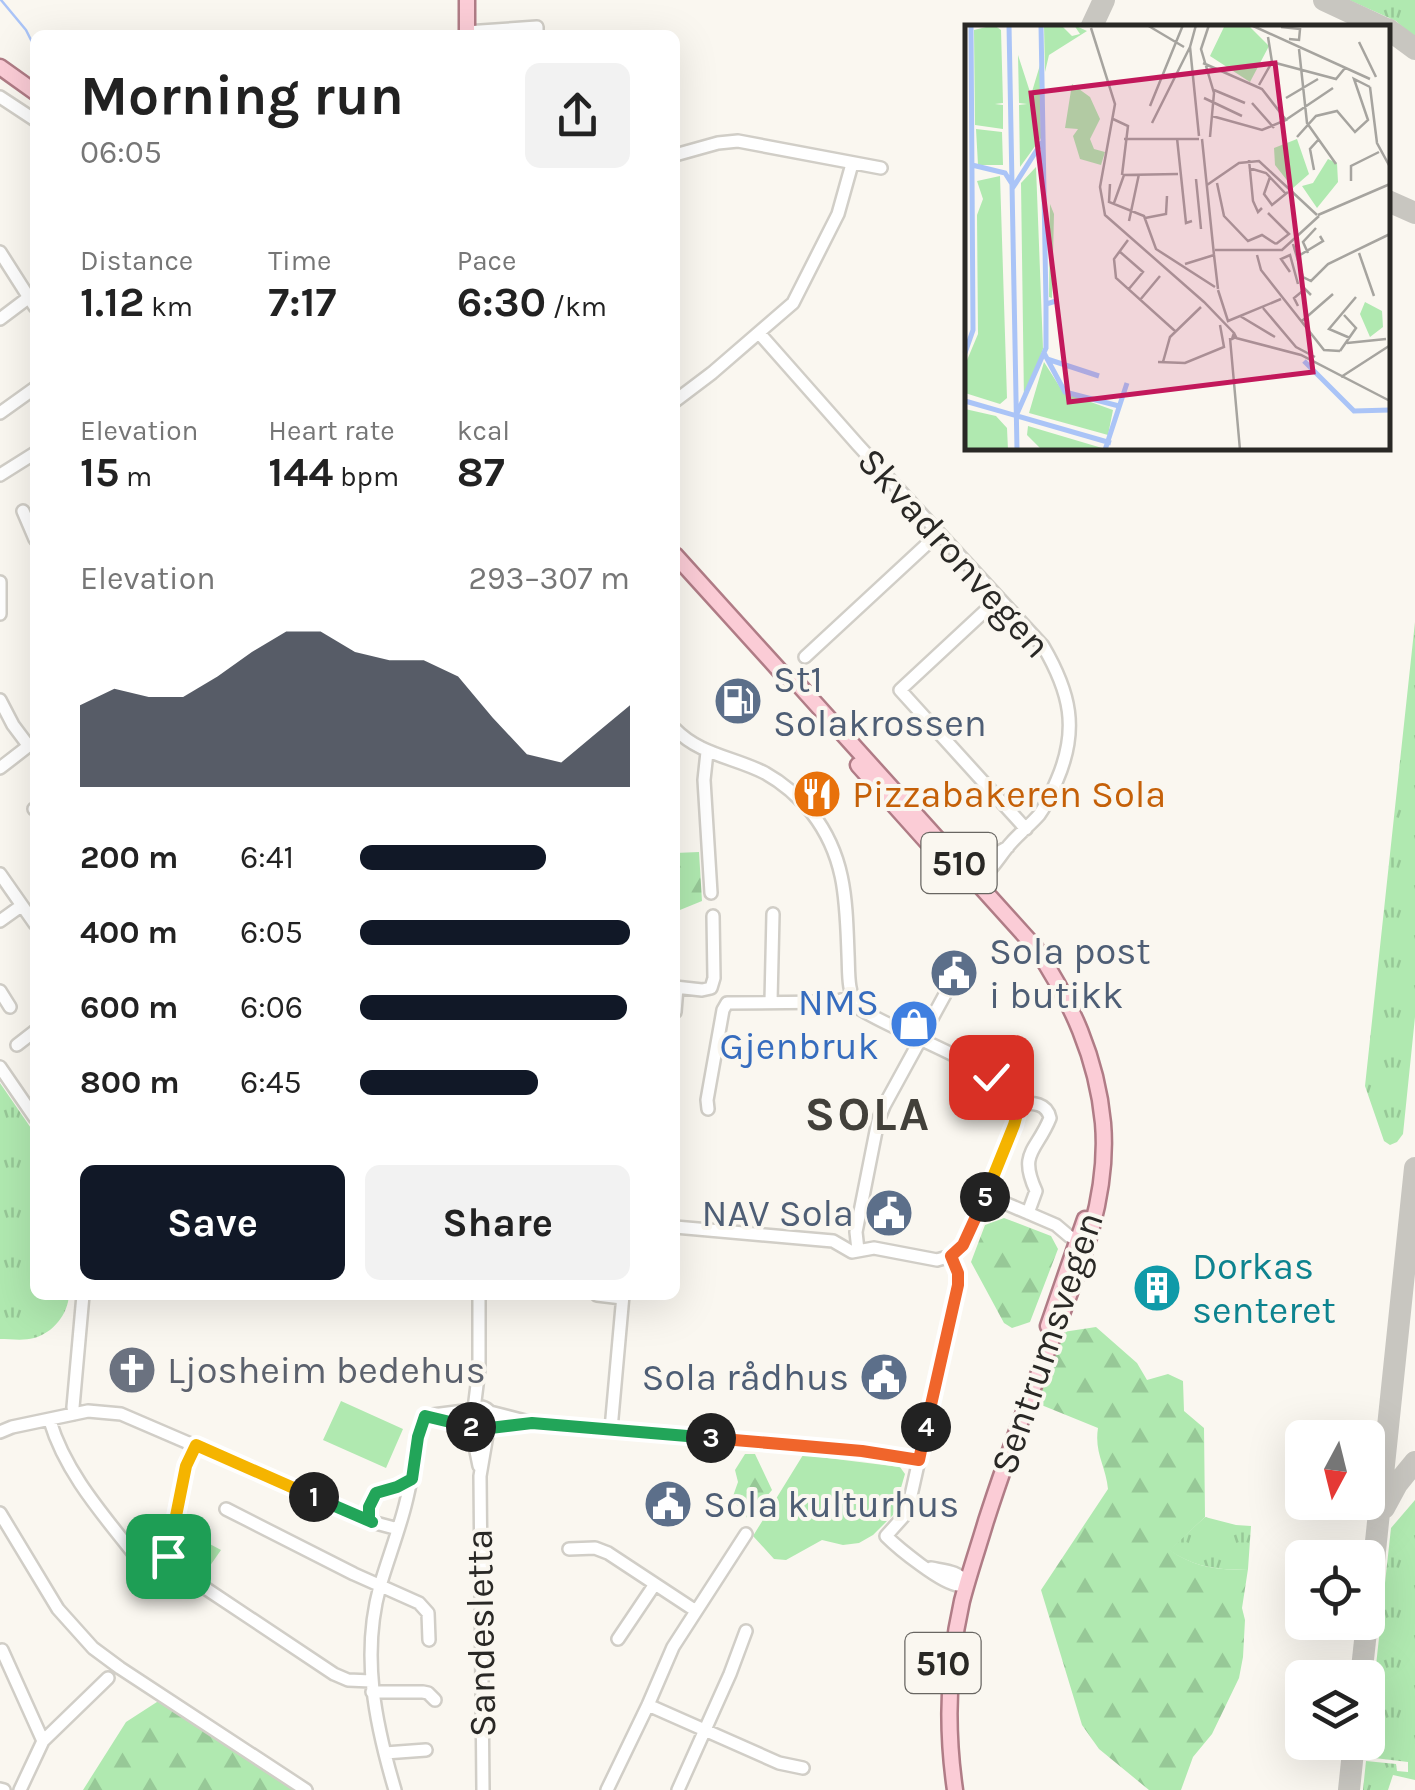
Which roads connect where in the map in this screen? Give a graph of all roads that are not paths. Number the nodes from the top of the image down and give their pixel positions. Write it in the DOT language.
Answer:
graph roads {
  1 [pos="467,0"];
  2 [pos="466,30"];
  3 [pos="502,30"];
  4 [pos="537,30"];
  5 [pos="0,67"];
  6 [pos="30,88"];
  7 [pos="0,97"];
  8 [pos="30,117"];
  9 [pos="680,153"];
  10 [pos="852,164"];
  11 [pos="881,168"];
  12 [pos="0,252"];
  13 [pos="30,300"];
  14 [pos="30,303"];
  15 [pos="0,319"];
  16 [pos="758,332"];
  17 [pos="30,392"];
  18 [pos="680,397"];
  19 [pos="0,413"];
  20 [pos="30,456"];
  21 [pos="0,475"];
  22 [pos="23,511"];
  23 [pos="30,527"];
  24 [pos="939,534"];
  25 [pos="680,560"];
  26 [pos="680,571"];
  27 [pos="0,582"];
  28 [pos="998,598"];
  29 [pos="0,614"];
  30 [pos="804,658"];
  31 [pos="0,700"];
  32 [pos="680,734"];
  33 [pos="30,741"];
  34 [pos="30,745"];
  35 [pos="708,752"];
  36 [pos="0,768"];
  37 [pos="1026,829"];
  38 [pos="0,874"];
  39 [pos="970,879"];
  40 [pos="711,893"];
  41 [pos="21,906"];
  42 [pos="772,914"];
  43 [pos="713,916"];
  44 [pos="30,918"];
  45 [pos="0,921"];
  46 [pos="680,987"];
  47 [pos="948,989"];
  48 [pos="0,990"];
  49 [pos="851,998"];
  50 [pos="771,1001"];
  51 [pos="10,1006"];
  52 [pos="30,1038"];
  53 [pos="920,1039"];
  54 [pos="17,1045"];
  55 [pos="0,1068"];
  56 [pos="1020,1103"];
  57 [pos="708,1109"];
  58 [pos="30,1111"];
  59 [pos="986,1195"];
  60 [pos="1028,1213"];
  61 [pos="680,1228"];
  62 [pos="1084,1234"];
  63 [pos="855,1251"];
  64 [pos="951,1256"];
  65 [pos="83,1300"];
  66 [pos="479,1300"];
  67 [pos="622,1300"];
  68 [pos="480,1368"];
  69 [pos="473,1410"];
  70 [pos="490,1411"];
  71 [pos="74,1414"];
  72 [pos="425,1416"];
  73 [pos="50,1420"];
  74 [pos="532,1423"];
  75 [pos="470,1427"];
  76 [pos="611,1428"];
  77 [pos="489,1429"];
  78 [pos="0,1432"];
  79 [pos="196,1445"];
  80 [pos="919,1460"];
  81 [pos="480,1476"];
  82 [pos="412,1479"];
  83 [pos="226,1509"];
  84 [pos="0,1513"];
  85 [pos="372,1522"];
  86 [pos="398,1529"];
  87 [pos="746,1534"];
  88 [pos="570,1549"];
  89 [pos="168,1556"];
  90 [pos="160,1576"];
  91 [pos="962,1581"];
  92 [pos="198,1584"];
  93 [pos="655,1584"];
  94 [pos="380,1586"];
  95 [pos="696,1611"];
  96 [pos="746,1630"];
  97 [pos="430,1640"];
  98 [pos="618,1640"];
  99 [pos="2,1650"];
  100 [pos="108,1678"];
  101 [pos="372,1687"];
  102 [pos="435,1700"];
  103 [pos="648,1705"];
  104 [pos="706,1729"];
  105 [pos="43,1741"];
  106 [pos="426,1750"];
  107 [pos="385,1754"];
  108 [pos="803,1768"];
  109 [pos="20,1790"];
  110 [pos="306,1790"];
  111 [pos="395,1790"];
  112 [pos="483,1790"];
  113 [pos="607,1790"];
  114 [pos="678,1790"];
  115 [pos="955,1790"];
  1 -- 2 [label="main road"];
  3 -- 4 [label="street"];
  5 -- 6 [label="main road"];
  7 -- 8 [label="street"];
  9 -- 10 [label="street"];
  10 -- 11 [label="street"];
  10 -- 16 [label="street"];
  12 -- 13 [label="street"];
  14 -- 15 [label="street"];
  16 -- 18 [label="street"];
  16 -- 24 [label="street, Skvadronvegen"];
  17 -- 19 [label="street"];
  20 -- 21 [label="street"];
  22 -- 23 [label="street"];
  24 -- 28 [label="street, Skvadronvegen"];
  24 -- 30 [label="street"];
  25 -- 39 [label="main road, Sentrumsvegen / 510"];
  26 -- 39 [label="main road, Sentrumsvegen / 510"];
  27 -- 29 [label="street"];
  28 -- 37 [label="street, Skvadronvegen"];
  28 -- 37 [label="street"];
  31 -- 33 [label="street"];
  32 -- 35 [label="street"];
  34 -- 36 [label="street"];
  35 -- 40 [label="street"];
  35 -- 49 [label="street"];
  37 -- 39 [label="street, Skvadronvegen"];
  38 -- 41 [label="street"];
  39 -- 62 [label="main road, Sentrumsvegen / 510"];
  41 -- 44 [label="street"];
  41 -- 45 [label="street"];
  42 -- 50 [label="street"];
  43 -- 46 [label="street"];
  47 -- 53 [label="street"];
  48 -- 51 [label="street"];
  49 -- 50 [label="street"];
  49 -- 53 [label="street"];
  50 -- 57 [label="street"];
  52 -- 54 [label="street"];
  53 -- 56 [label="street"];
  53 -- 63 [label="street"];
  55 -- 58 [label="street"];
  56 -- 59 [label="street"];
  56 -- 60 [label="street"];
  59 -- 60 [label="street"];
  59 -- 64 [label="street"];
  60 -- 62 [label="street"];
  61 -- 63 [label="street"];
  62 -- 91 [label="main road, Sentrumsvegen / 510"];
  63 -- 64 [label="street"];
  64 -- 80 [label="street"];
  65 -- 71 [label="street"];
  66 -- 68 [label="street, Sandesletta"];
  67 -- 76 [label="street"];
  68 -- 69 [label="street, Sandesletta"];
  68 -- 70 [label="street, Sandesletta"];
  69 -- 70 [label="street"];
  69 -- 72 [label="street"];
  69 -- 75 [label="street, Sandesletta"];
  70 -- 74 [label="street"];
  70 -- 77 [label="street, Sandesletta"];
  71 -- 73 [label="street"];
  71 -- 79 [label="street"];
  72 -- 75 [label="street"];
  72 -- 82 [label="street"];
  73 -- 78 [label="street"];
  73 -- 90 [label="street"];
  74 -- 76 [label="street"];
  74 -- 77 [label="street"];
  75 -- 77 [label="street"];
  75 -- 81 [label="street, Sandesletta"];
  76 -- 80 [label="street"];
  77 -- 81 [label="street, Sandesletta"];
  79 -- 85 [label="street"];
  79 -- 89 [label="street"];
  80 -- 91 [label="street"];
  81 -- 112 [label="street, Sandesletta"];
  82 -- 85 [label="street"];
  82 -- 86 [label="street"];
  83 -- 94 [label="street"];
  84 -- 110 [label="street"];
  85 -- 86 [label="street"];
  86 -- 94 [label="street"];
  87 -- 95 [label="street"];
  88 -- 93 [label="street"];
  91 -- 115 [label="main road, Sentrumsvegen / 510"];
  92 -- 101 [label="street"];
  93 -- 95 [label="street"];
  93 -- 98 [label="street"];
  94 -- 97 [label="street"];
  94 -- 101 [label="street"];
  95 -- 103 [label="street"];
  96 -- 104 [label="street"];
  99 -- 105 [label="street"];
  100 -- 105 [label="street"];
  101 -- 102 [label="street"];
  101 -- 107 [label="street"];
  103 -- 104 [label="street"];
  103 -- 113 [label="street"];
  104 -- 108 [label="street"];
  104 -- 114 [label="street"];
  105 -- 109 [label="street"];
  106 -- 107 [label="street"];
  107 -- 111 [label="street"];
}
